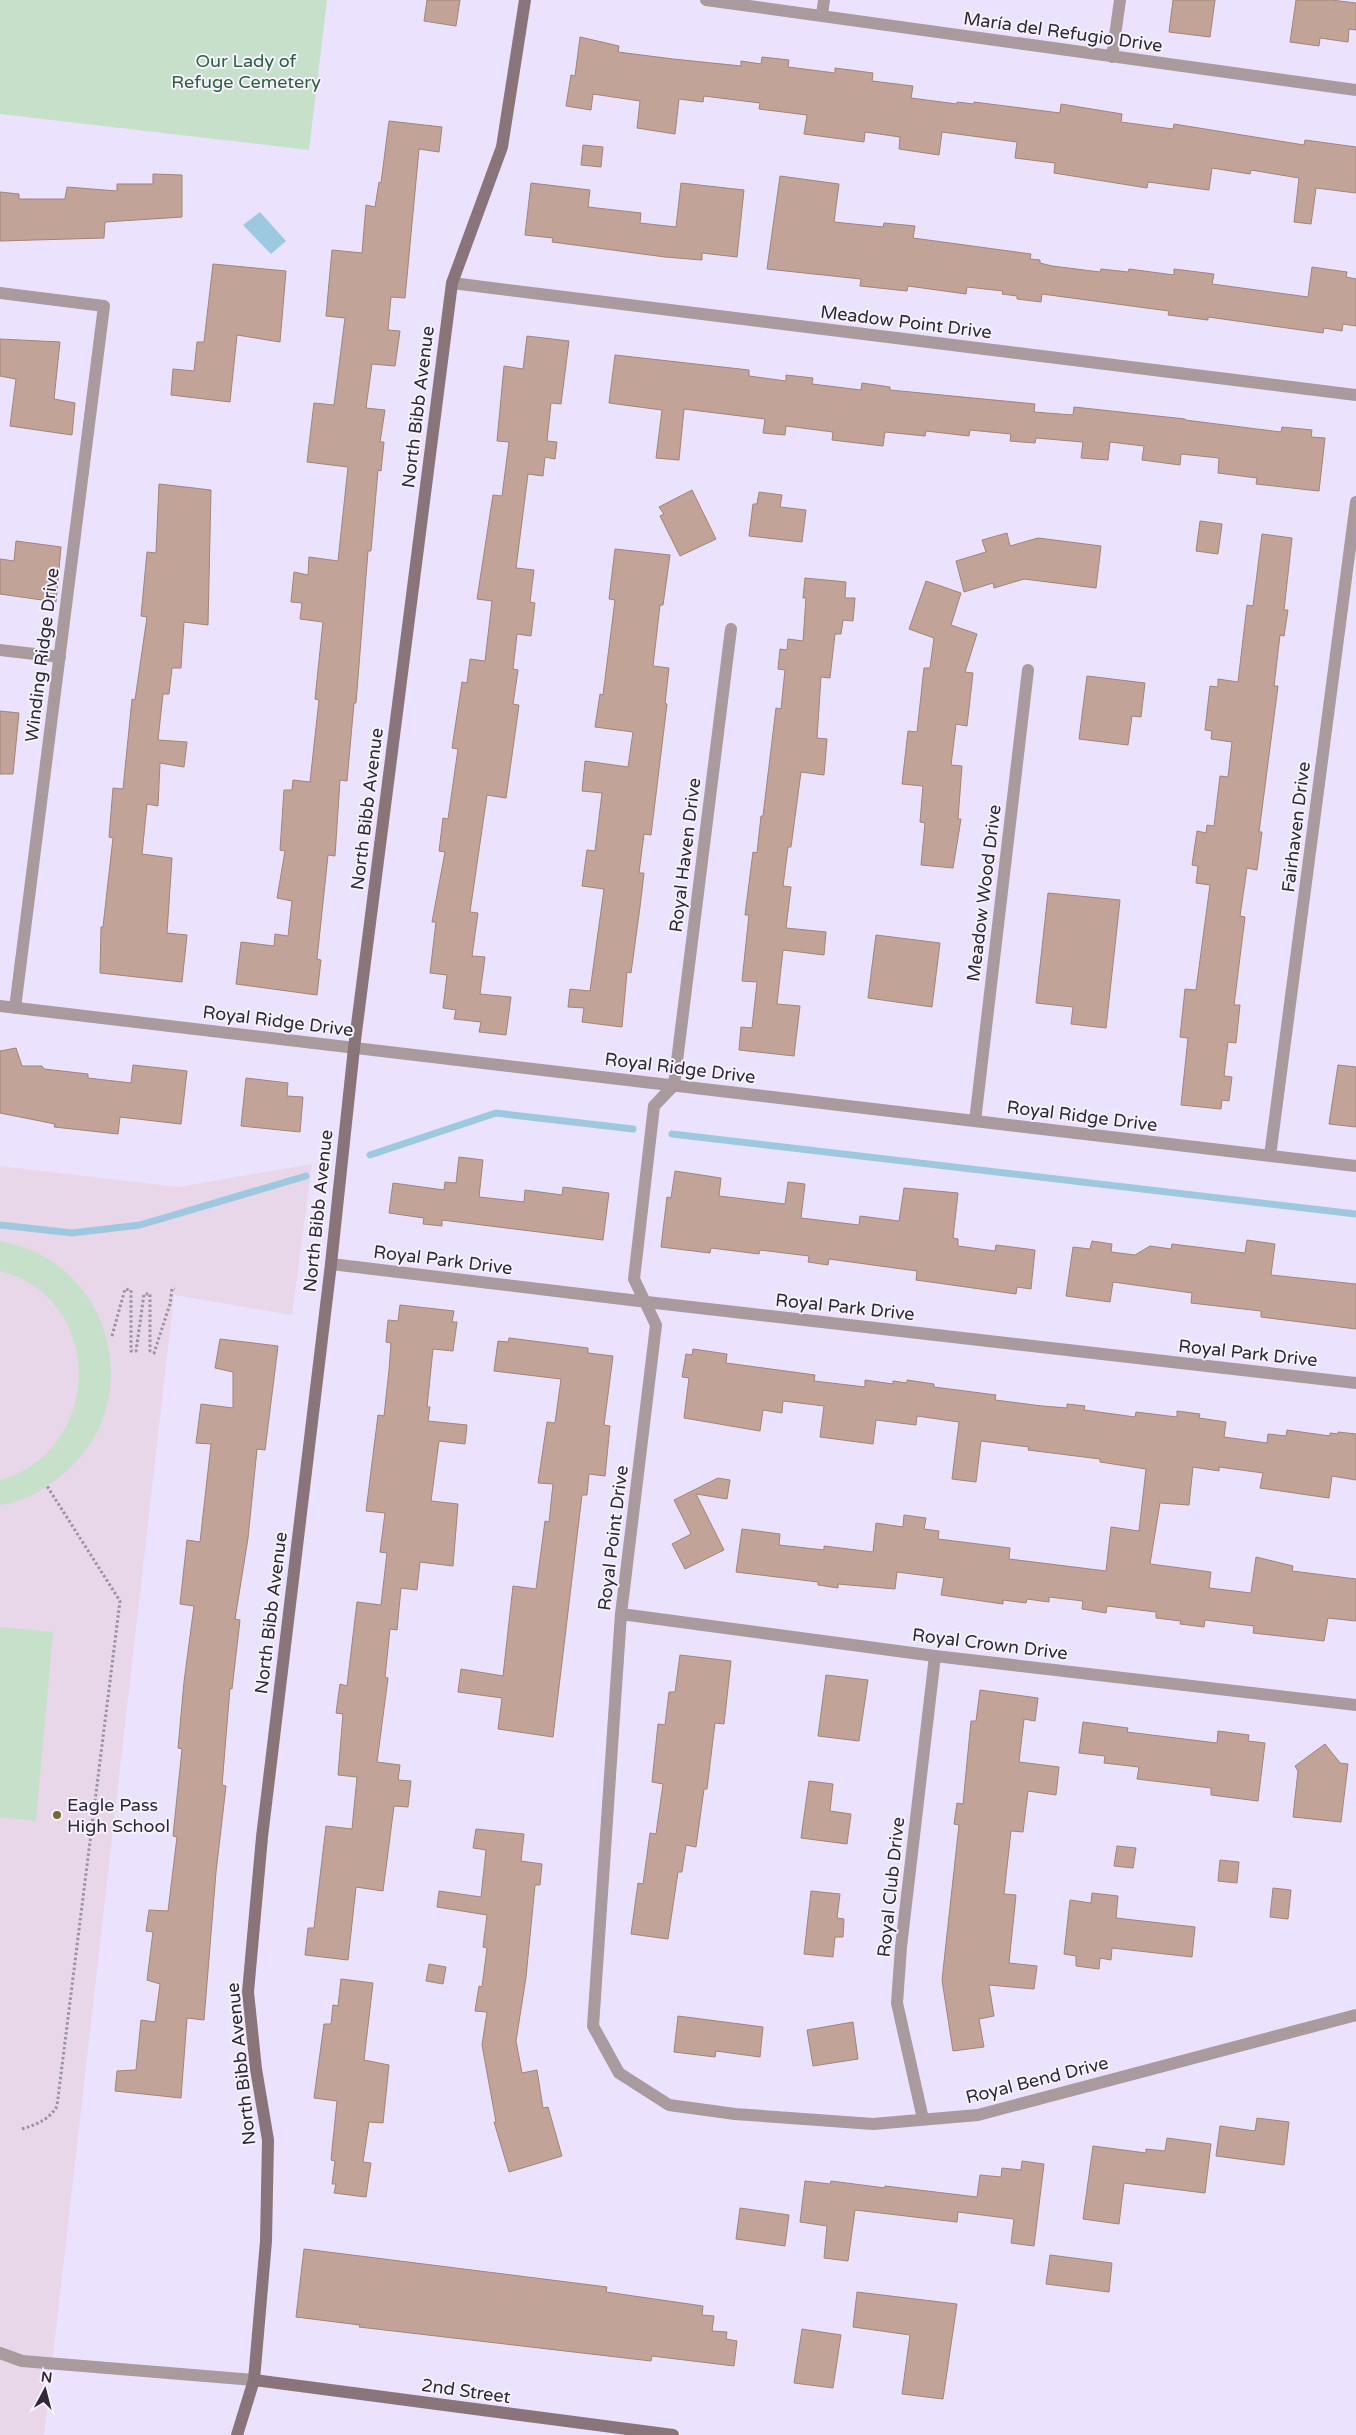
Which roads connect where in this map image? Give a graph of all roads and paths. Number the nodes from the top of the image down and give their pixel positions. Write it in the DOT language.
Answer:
graph roads {
  1 [pos="525,0"];
  2 [pos="706,0"];
  3 [pos="824,0"];
  4 [pos="1120,0"];
  5 [pos="822,15"];
  6 [pos="1112,57"];
  7 [pos="1356,90"];
  8 [pos="452,283"];
  9 [pos="0,293"];
  10 [pos="1356,395"];
  11 [pos="1356,502"];
  12 [pos="731,629"];
  13 [pos="0,650"];
  14 [pos="60,657"];
  15 [pos="1028,670"];
  16 [pos="0,1006"];
  17 [pos="15,1008"];
  18 [pos="354,1048"];
  19 [pos="674,1085"];
  20 [pos="975,1121"];
  21 [pos="1270,1156"];
  22 [pos="1356,1166"];
  23 [pos="331,1264"];
  24 [pos="174,1289"];
  25 [pos="647,1302"];
  26 [pos="112,1336"];
  27 [pos="1356,1383"];
  28 [pos="47,1486"];
  29 [pos="621,1614"];
  30 [pos="935,1656"];
  31 [pos="1356,1704"];
  32 [pos="595,2009"];
  33 [pos="1356,2015"];
  34 [pos="923,2119"];
  35 [pos="22,2129"];
  36 [pos="0,2353"];
  37 [pos="254,2380"];
  38 [pos="237,2435"];
  39 [pos="673,2435"];
  1 -- 8 [label="main road, North Bibb Avenue"];
  2 -- 5 [label="street, María del Refugio Drive"];
  3 -- 5 [label="street"];
  4 -- 6 [label="street"];
  5 -- 6 [label="street, María del Refugio Drive"];
  6 -- 7 [label="street, María del Refugio Drive"];
  8 -- 10 [label="street, Meadow Point Drive"];
  8 -- 18 [label="main road, North Bibb Avenue"];
  9 -- 14 [label="street, Winding Ridge Drive"];
  11 -- 21 [label="street, Fairhaven Drive"];
  12 -- 19 [label="street, Royal Haven Drive"];
  13 -- 14 [label="street"];
  14 -- 17 [label="street, Winding Ridge Drive"];
  15 -- 20 [label="street, Meadow Wood Drive"];
  16 -- 17 [label="street, Royal Ridge Drive"];
  17 -- 18 [label="street, Royal Ridge Drive"];
  18 -- 19 [label="street, Royal Ridge Drive"];
  18 -- 23 [label="main road, North Bibb Avenue"];
  19 -- 20 [label="street, Royal Ridge Drive"];
  19 -- 25 [label="street, Royal Point Drive"];
  20 -- 21 [label="street, Royal Ridge Drive"];
  21 -- 22 [label="street, Royal Ridge Drive"];
  23 -- 25 [label="street, Royal Park Drive"];
  23 -- 37 [label="main road, North Bibb Avenue"];
  24 -- 26 [label="path"];
  25 -- 27 [label="street, Royal Park Drive"];
  25 -- 29 [label="street, Royal Point Drive"];
  28 -- 35 [label="path"];
  29 -- 30 [label="street, Royal Crown Drive"];
  29 -- 32 [label="street, Royal Point Drive"];
  30 -- 31 [label="street, Royal Crown Drive"];
  30 -- 34 [label="street, Royal Club Drive"];
  32 -- 34 [label="street, Royal Bend Drive"];
  33 -- 34 [label="street, Royal Bend Drive"];
  36 -- 37 [label="street"];
  37 -- 38 [label="main road, North Bibb Avenue"];
  37 -- 39 [label="main road, 2nd Street"];
}
